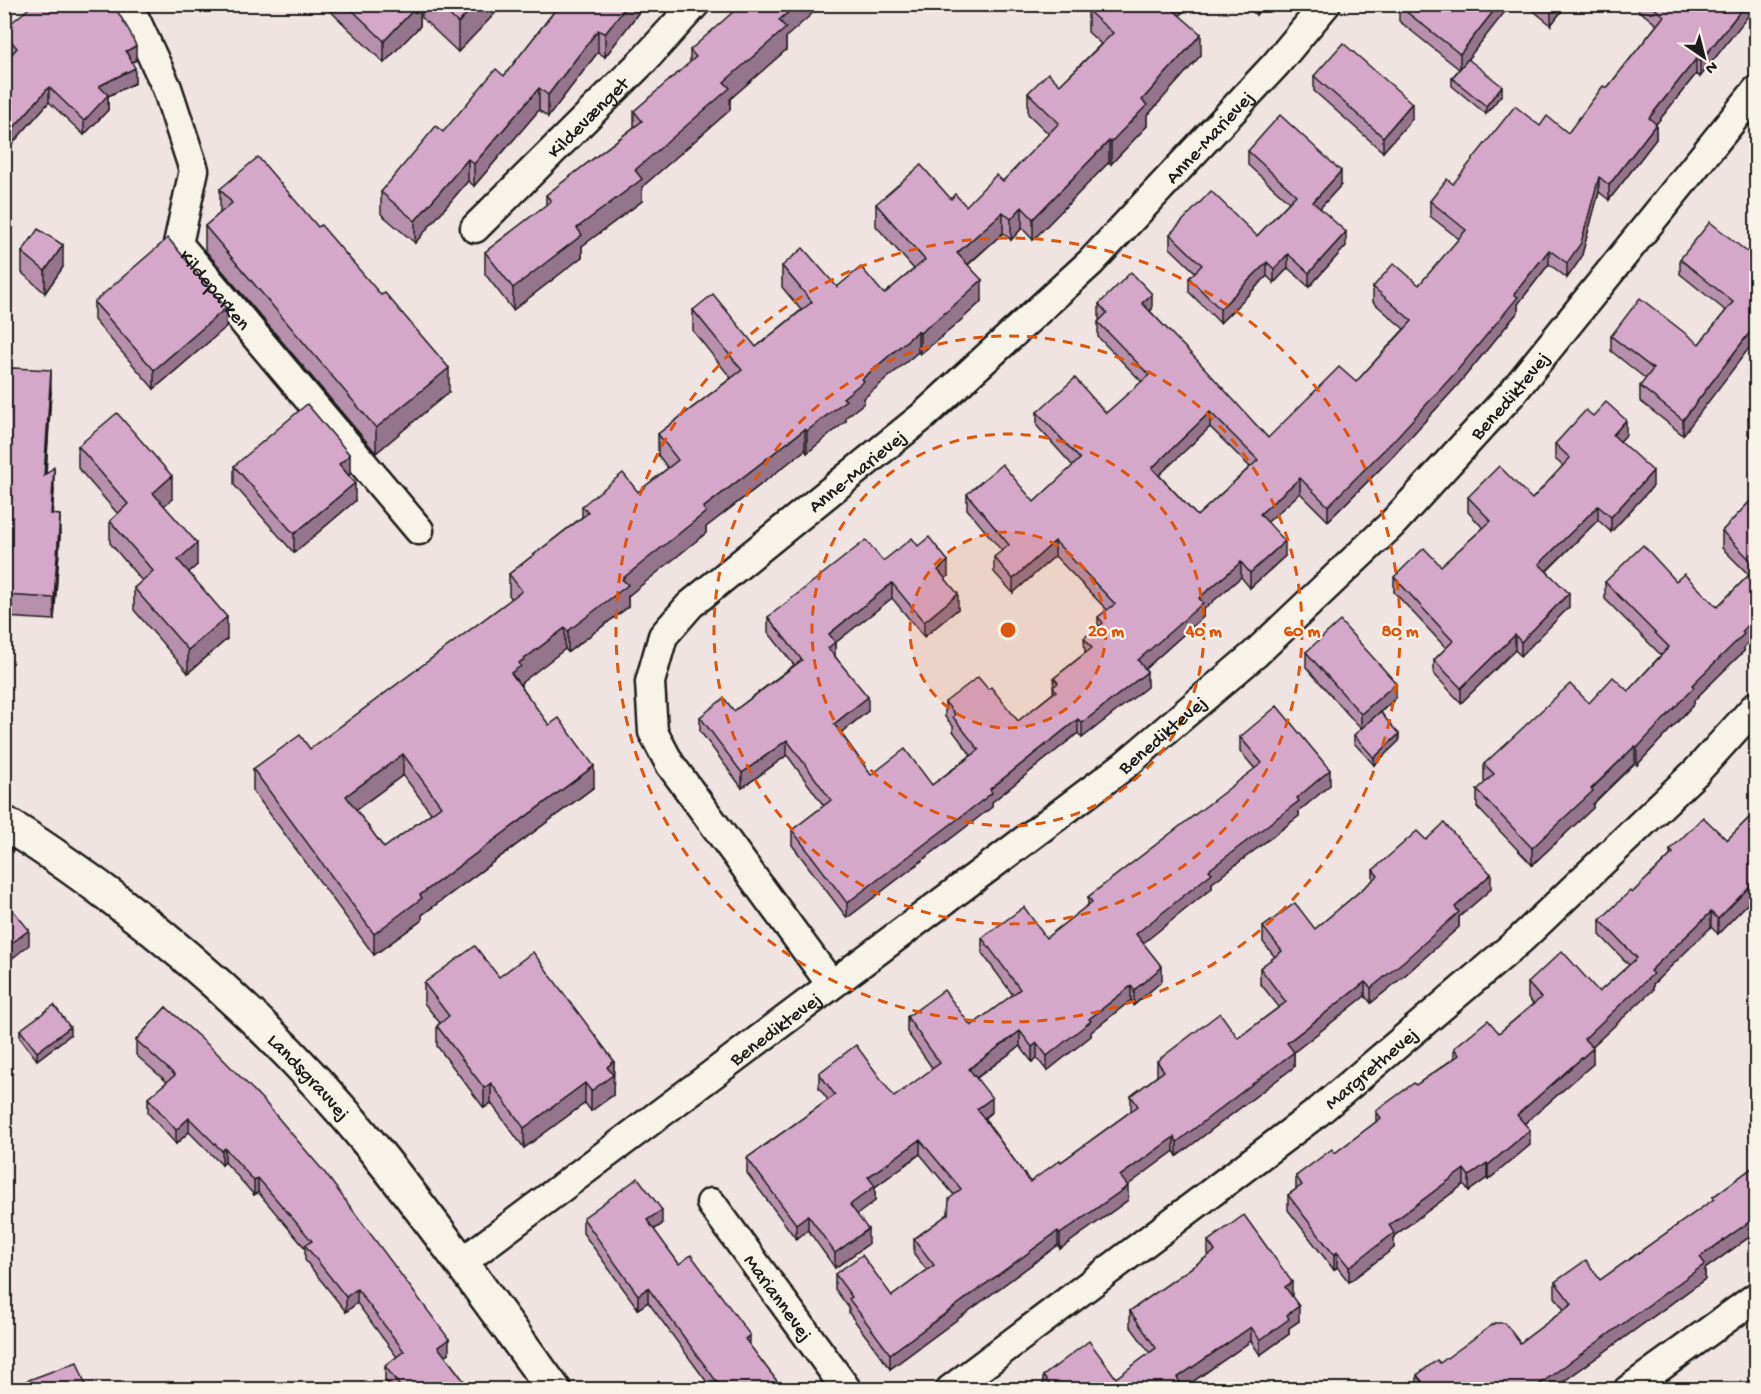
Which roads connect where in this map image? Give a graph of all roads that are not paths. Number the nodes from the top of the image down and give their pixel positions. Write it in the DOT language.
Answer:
graph roads {
  1 [pos="123,4"];
  2 [pos="695,4"];
  3 [pos="1326,4"];
  4 [pos="1756,91"];
  5 [pos="475,228"];
  6 [pos="419,530"];
  7 [pos="1756,706"];
  8 [pos="4,823"];
  9 [pos="831,984"];
  10 [pos="711,1203"];
  11 [pos="461,1263"];
  12 [pos="1756,1298"];
  13 [pos="554,1389"];
  14 [pos="847,1389"];
  15 [pos="950,1389"];
  16 [pos="1628,1389"];
  1 -- 6 [label="street, Kildeparken"];
  2 -- 5 [label="street, Kildevænget"];
  3 -- 9 [label="street, Anne-Marievej"];
  4 -- 9 [label="street, Benediktevej"];
  7 -- 15 [label="street, Margrethevej"];
  8 -- 11 [label="street, Landsgravvej"];
  9 -- 11 [label="street, Benediktevej"];
  10 -- 14 [label="street, Mariannevej"];
  11 -- 13 [label="street, Landsgravvej"];
  12 -- 16 [label="street"];
}
